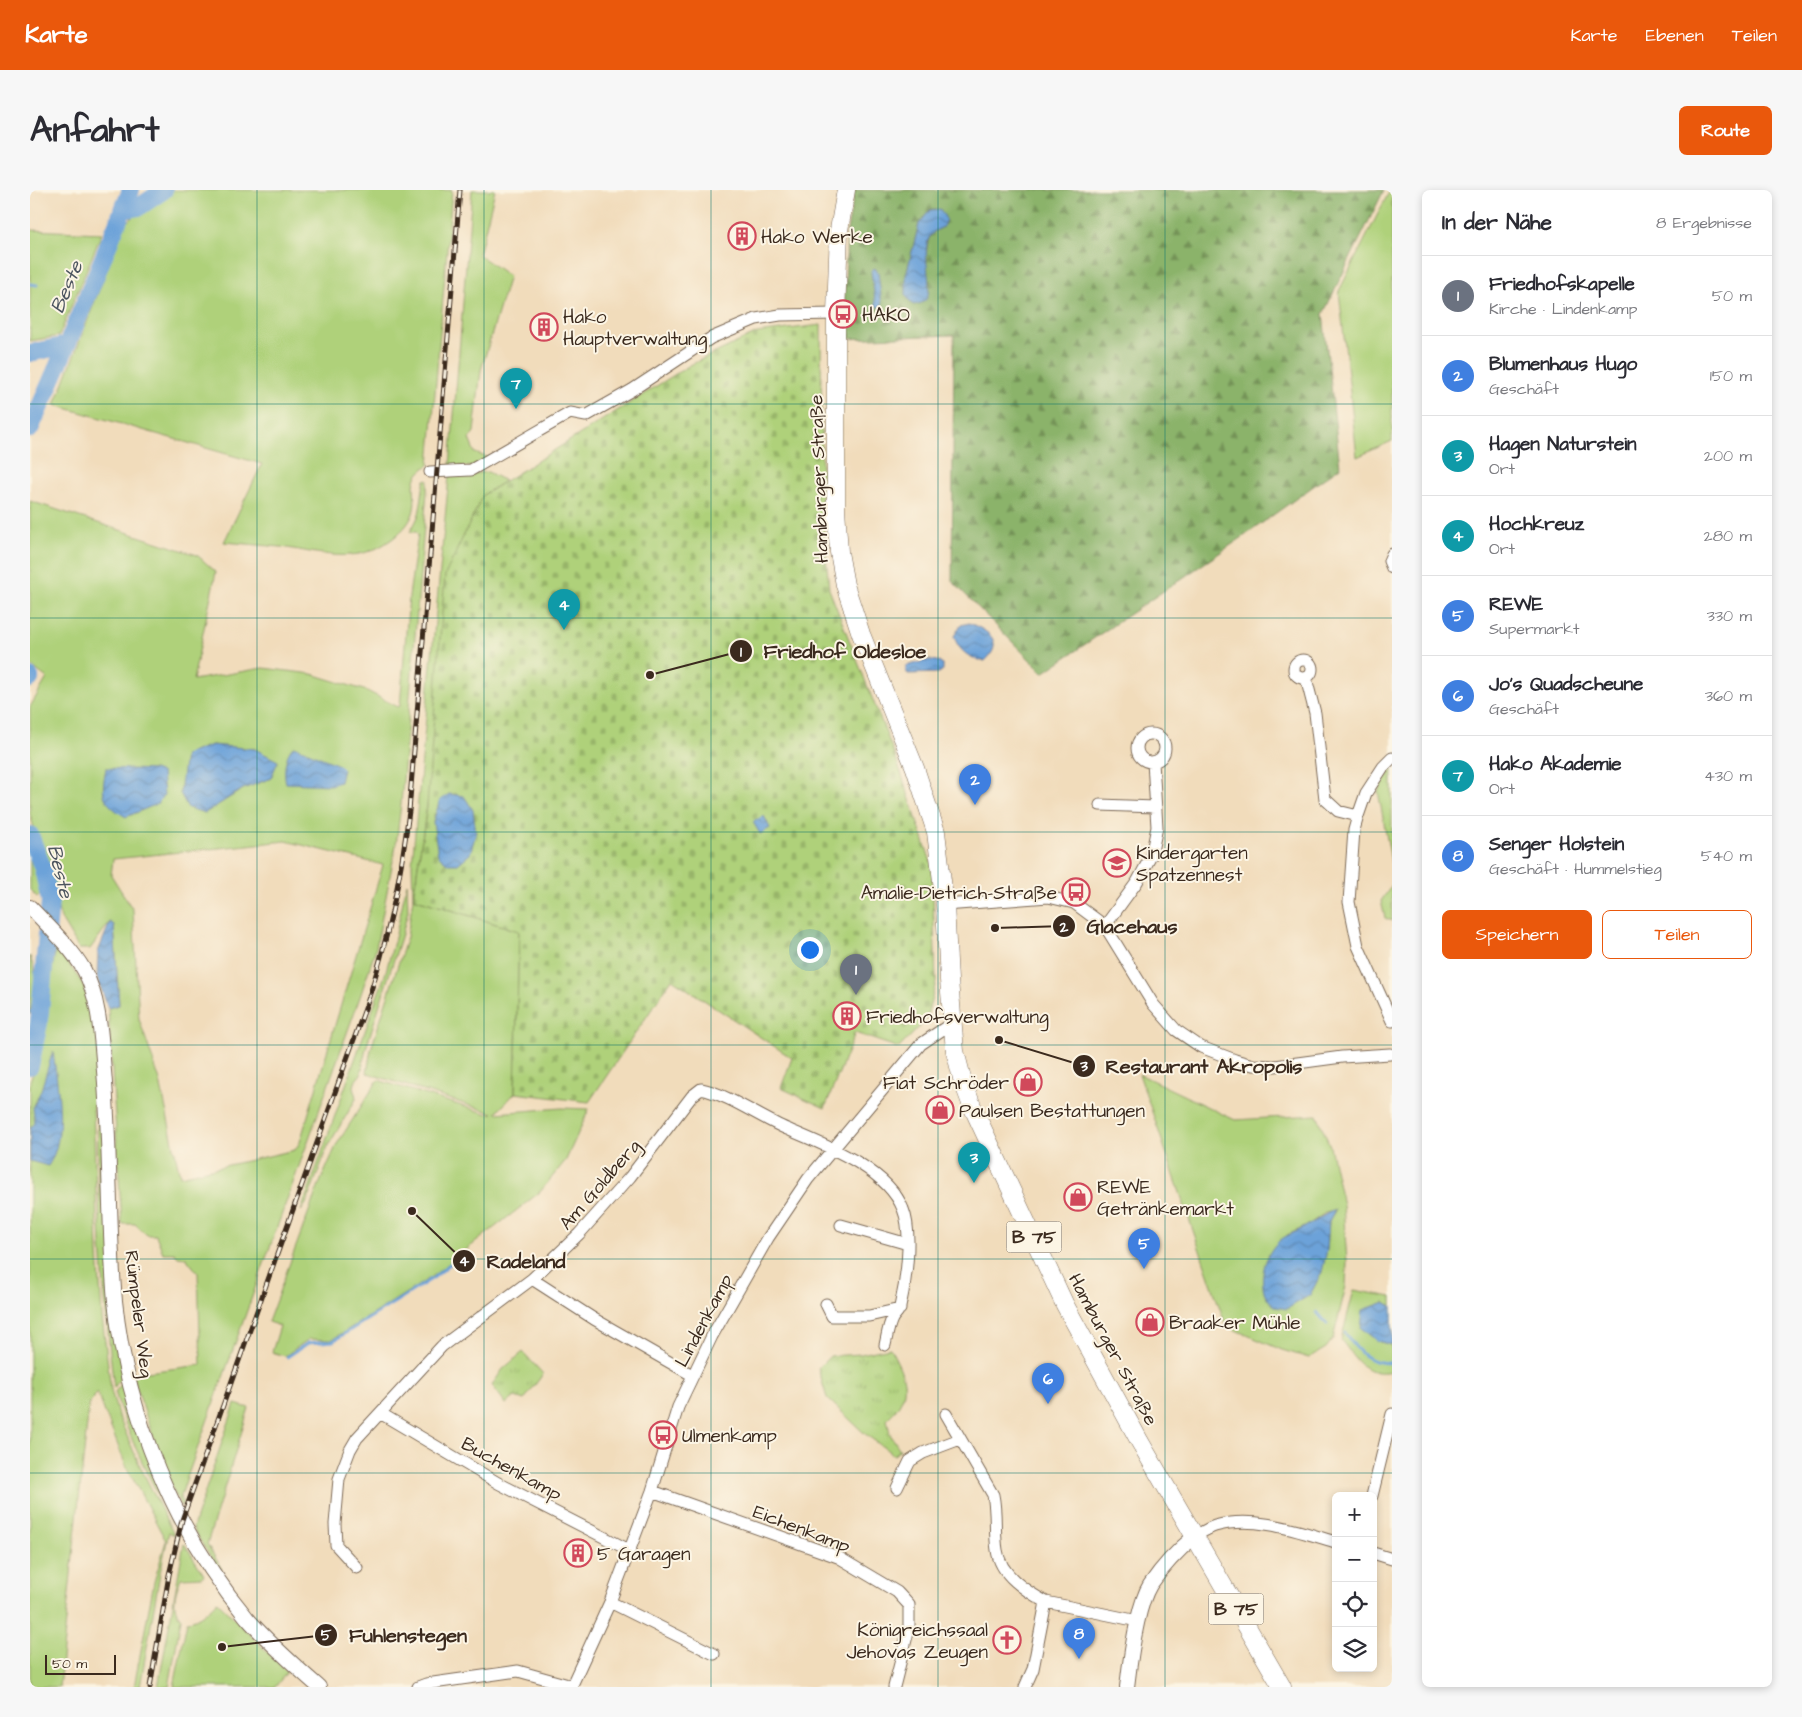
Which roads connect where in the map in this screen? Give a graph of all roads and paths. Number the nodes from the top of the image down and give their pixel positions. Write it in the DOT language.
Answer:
graph roads {
  1 [pos="846,190"];
  2 [pos="836,314"];
  3 [pos="430,472"];
  4 [pos="1392,554"];
  5 [pos="1392,568"];
  6 [pos="1306,678"];
  7 [pos="1392,758"];
  8 [pos="1153,762"];
  9 [pos="1100,804"];
  10 [pos="1155,807"];
  11 [pos="1358,816"];
  12 [pos="945,905"];
  13 [pos="32,909"];
  14 [pos="1105,926"];
  15 [pos="1392,1021"];
  16 [pos="952,1023"];
  17 [pos="1391,1054"];
  18 [pos="834,1148"];
  19 [pos="841,1225"];
  20 [pos="908,1244"];
  21 [pos="532,1279"];
  22 [pos="826,1304"];
  23 [pos="900,1309"];
  24 [pos="885,1345"];
  25 [pos="692,1375"];
  26 [pos="380,1413"];
  27 [pos="946,1414"];
  28 [pos="1392,1414"];
  29 [pos="960,1439"];
  30 [pos="897,1488"];
  31 [pos="652,1491"];
  32 [pos="1373,1492"];
  33 [pos="1194,1537"];
  34 [pos="1332,1541"];
  35 [pos="630,1550"];
  36 [pos="1377,1554"];
  37 [pos="1392,1558"];
  38 [pos="357,1568"];
  39 [pos="610,1602"];
  40 [pos="1046,1602"];
  41 [pos="1138,1621"];
  42 [pos="714,1654"];
  43 [pos="572,1686"];
  44 [pos="319,1687"];
  45 [pos="418,1687"];
  46 [pos="894,1687"];
  47 [pos="1025,1687"];
  48 [pos="1127,1687"];
  49 [pos="1282,1687"];
  1 -- 2 [label="main road, Hamburger Straße / B 75"];
  2 -- 3 [label="street"];
  2 -- 12 [label="main road, Hamburger Straße / B 75"];
  4 -- 5 [label="street"];
  6 -- 11 [label="street"];
  7 -- 11 [label="street"];
  8 -- 10 [label="street"];
  9 -- 10 [label="street"];
  10 -- 14 [label="street"];
  11 -- 15 [label="street"];
  12 -- 14 [label="street"];
  12 -- 16 [label="main road, Hamburger Straße / B 75"];
  13 -- 44 [label="street, Rümpeler Weg"];
  14 -- 17 [label="street"];
  16 -- 18 [label="street, Lindenkamp"];
  16 -- 33 [label="main road, Hamburger Straße / B 75"];
  18 -- 20 [label="street"];
  18 -- 21 [label="street, Am Goldberg"];
  18 -- 25 [label="street, Lindenkamp"];
  19 -- 20 [label="street"];
  20 -- 23 [label="street"];
  21 -- 25 [label="street"];
  21 -- 26 [label="street, Am Goldberg"];
  22 -- 23 [label="street"];
  23 -- 24 [label="street"];
  25 -- 31 [label="street, Lindenkamp"];
  26 -- 35 [label="street, Buchenkamp"];
  26 -- 38 [label="street, Am Goldberg"];
  27 -- 29 [label="street"];
  28 -- 32 [label="street"];
  29 -- 30 [label="street"];
  29 -- 40 [label="street"];
  31 -- 35 [label="street, Lindenkamp"];
  31 -- 46 [label="street, Eichenkamp"];
  33 -- 34 [label="street"];
  33 -- 41 [label="street"];
  33 -- 49 [label="main road, B 75"];
  35 -- 39 [label="street, Lindenkamp"];
  36 -- 37 [label="street"];
  39 -- 42 [label="street"];
  39 -- 43 [label="street, Lindenkamp"];
  40 -- 41 [label="street"];
  40 -- 47 [label="street"];
  41 -- 48 [label="street"];
  43 -- 45 [label="street"];
}
